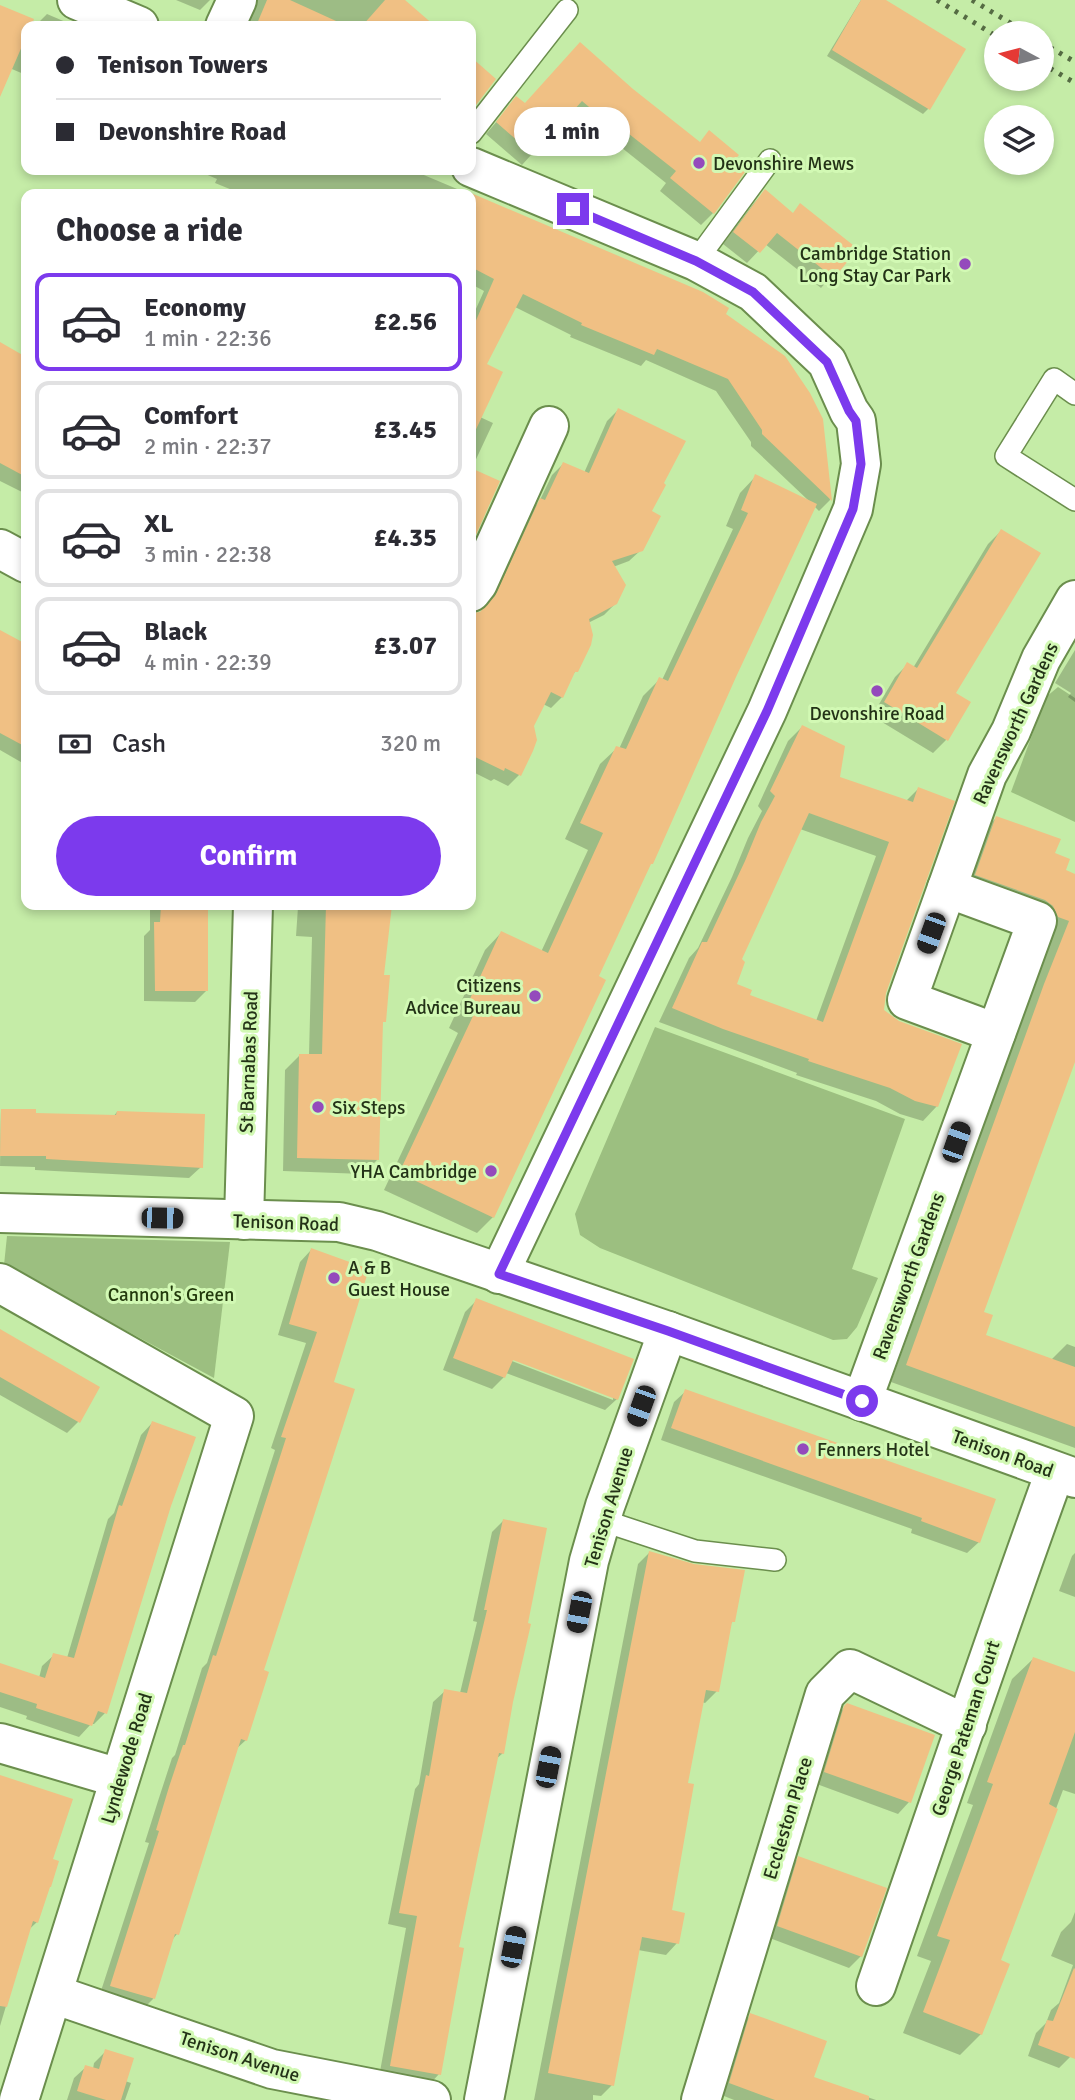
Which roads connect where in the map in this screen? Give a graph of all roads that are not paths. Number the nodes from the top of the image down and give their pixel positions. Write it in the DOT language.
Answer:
graph roads {
  1 [pos="77,0"];
  2 [pos="237,0"];
  3 [pos="567,10"];
  4 [pos="127,21"];
  5 [pos="227,21"];
  6 [pos="476,128"];
  7 [pos="771,160"];
  8 [pos="476,169"];
  9 [pos="696,261"];
  10 [pos="1075,394"];
  11 [pos="549,426"];
  12 [pos="1075,500"];
  13 [pos="0,549"];
  14 [pos="21,560"];
  15 [pos="476,586"];
  16 [pos="1075,600"];
  17 [pos="947,888"];
  18 [pos="253,910"];
  19 [pos="996,1033"];
  20 [pos="0,1213"];
  21 [pos="244,1220"];
  22 [pos="499,1274"];
  23 [pos="0,1283"];
  24 [pos="668,1331"];
  25 [pos="862,1401"];
  26 [pos="1065,1475"];
  27 [pos="601,1520"];
  28 [pos="775,1560"];
  29 [pos="967,1725"];
  30 [pos="0,1742"];
  31 [pos="119,1778"];
  32 [pos="876,1986"];
  33 [pos="53,1994"];
  34 [pos="19,2100"];
  35 [pos="431,2100"];
  36 [pos="484,2100"];
  37 [pos="701,2100"];
  1 -- 4 [label="street"];
  2 -- 5 [label="street"];
  3 -- 6 [label="lane"];
  7 -- 9 [label="lane"];
  8 -- 9 [label="street"];
  9 -- 22 [label="street"];
  10 -- 12 [label="lane"];
  11 -- 15 [label="street"];
  13 -- 14 [label="street"];
  16 -- 17 [label="street, Ravensworth Gardens"];
  17 -- 19 [label="street, Ravensworth Gardens"];
  17 -- 19 [label="street, Ravensworth Gardens"];
  18 -- 21 [label="street, St Barnabas Road"];
  19 -- 25 [label="street, Ravensworth Gardens"];
  20 -- 21 [label="street, Tenison Road"];
  21 -- 22 [label="street, Tenison Road"];
  22 -- 24 [label="street, Tenison Road"];
  23 -- 31 [label="street, Lyndewode Road"];
  24 -- 25 [label="street, Tenison Road"];
  24 -- 27 [label="street, Tenison Avenue"];
  25 -- 26 [label="street, Tenison Road"];
  26 -- 29 [label="street, George Pateman Court"];
  27 -- 28 [label="lane"];
  27 -- 36 [label="street, Tenison Avenue"];
  29 -- 32 [label="street, George Pateman Court"];
  29 -- 37 [label="street, Eccleston Place"];
  30 -- 31 [label="street"];
  31 -- 33 [label="street, Lyndewode Road"];
  33 -- 34 [label="street, Lyndewode Road"];
  33 -- 35 [label="street, Tenison Avenue"];
}
